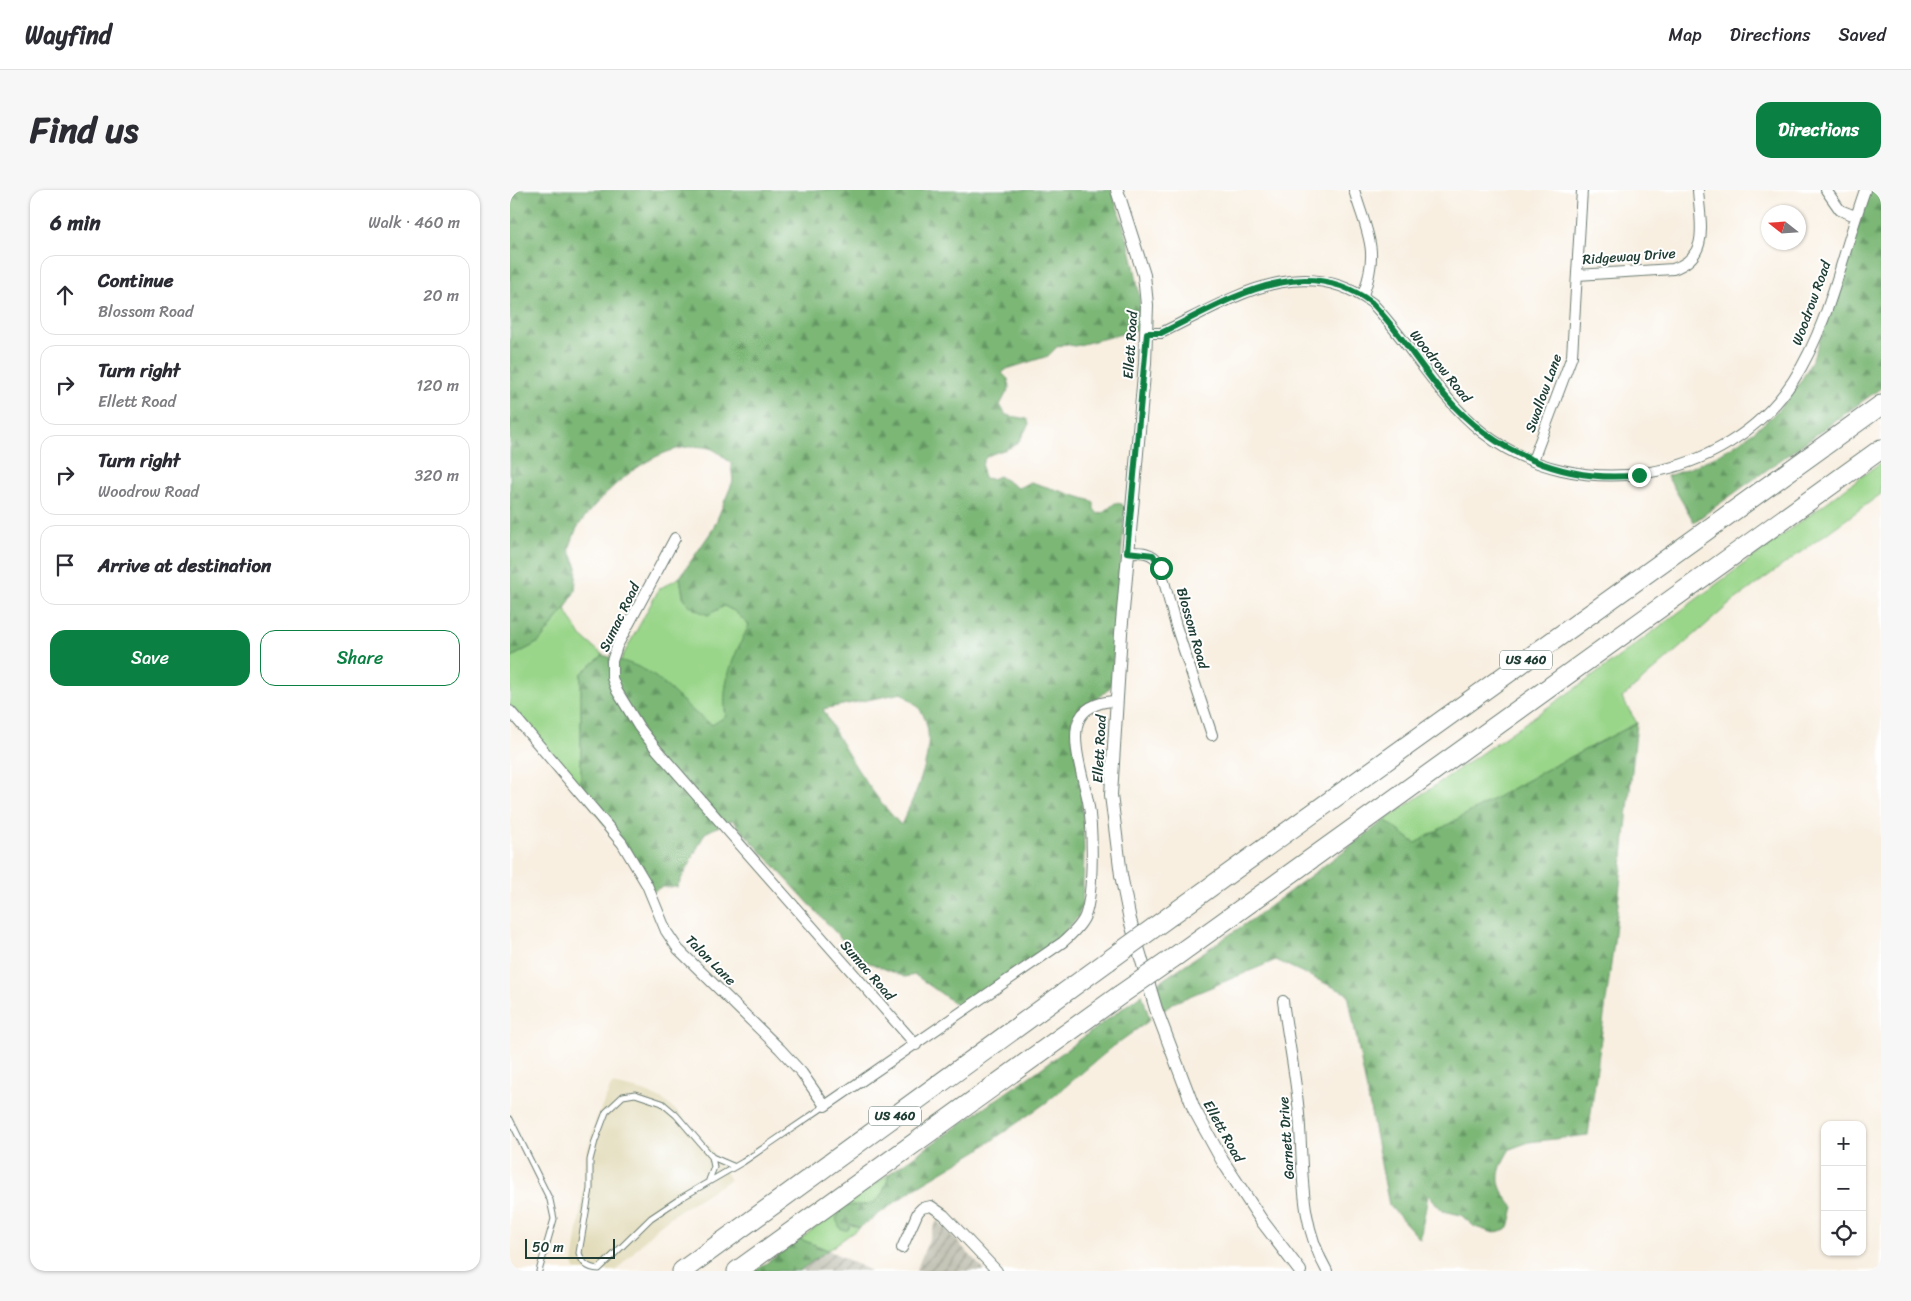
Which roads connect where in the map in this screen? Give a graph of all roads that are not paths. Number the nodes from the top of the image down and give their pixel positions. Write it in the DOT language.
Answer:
graph roads {
  1 [pos="1116,190"];
  2 [pos="1354,190"];
  3 [pos="1582,190"];
  4 [pos="1698,190"];
  5 [pos="1826,190"];
  6 [pos="1865,190"];
  7 [pos="1856,216"];
  8 [pos="1577,275"];
  9 [pos="1363,296"];
  10 [pos="1147,333"];
  11 [pos="1881,405"];
  12 [pos="1881,449"];
  13 [pos="1533,460"];
  14 [pos="675,538"];
  15 [pos="1127,552"];
  16 [pos="1117,701"];
  17 [pos="510,711"];
  18 [pos="1212,735"];
  19 [pos="1283,1001"];
  20 [pos="916,1046"];
  21 [pos="825,1106"];
  22 [pos="510,1119"];
  23 [pos="510,1132"];
  24 [pos="517,1133"];
  25 [pos="712,1157"];
  26 [pos="733,1166"];
  27 [pos="709,1181"];
  28 [pos="902,1248"];
  29 [pos="589,1270"];
  30 [pos="539,1271"];
  31 [pos="682,1271"];
  32 [pos="737,1271"];
  33 [pos="997,1271"];
  34 [pos="1300,1271"];
  35 [pos="1327,1271"];
  1 -- 10 [label="street, Ellett Road"];
  2 -- 9 [label="street"];
  3 -- 8 [label="street, Ridgeway Drive"];
  4 -- 8 [label="street, Ridgeway Drive"];
  5 -- 7 [label="street"];
  6 -- 7 [label="street, Woodrow Road"];
  7 -- 13 [label="street, Woodrow Road"];
  8 -- 13 [label="street, Swallow Lane"];
  9 -- 10 [label="street, Woodrow Road"];
  9 -- 13 [label="street, Woodrow Road"];
  10 -- 15 [label="street, Ellett Road"];
  11 -- 31 [label="highway, US 460, bridge"];
  12 -- 32 [label="highway, US 460, bridge"];
  14 -- 20 [label="street, Sumac Road"];
  15 -- 16 [label="street, Ellett Road"];
  15 -- 18 [label="street, Blossom Road"];
  16 -- 20 [label="street"];
  16 -- 34 [label="street, Ellett Road"];
  17 -- 21 [label="street, Talon Lane"];
  19 -- 35 [label="street, Garnett Drive"];
  20 -- 21 [label="street"];
  21 -- 26 [label="lane"];
  22 -- 24 [label="lane"];
  23 -- 24 [label="lane"];
  24 -- 30 [label="lane"];
  25 -- 26 [label="lane"];
  25 -- 27 [label="lane"];
  25 -- 29 [label="lane"];
  26 -- 27 [label="lane"];
  27 -- 29 [label="lane"];
  28 -- 33 [label="street"];
}
